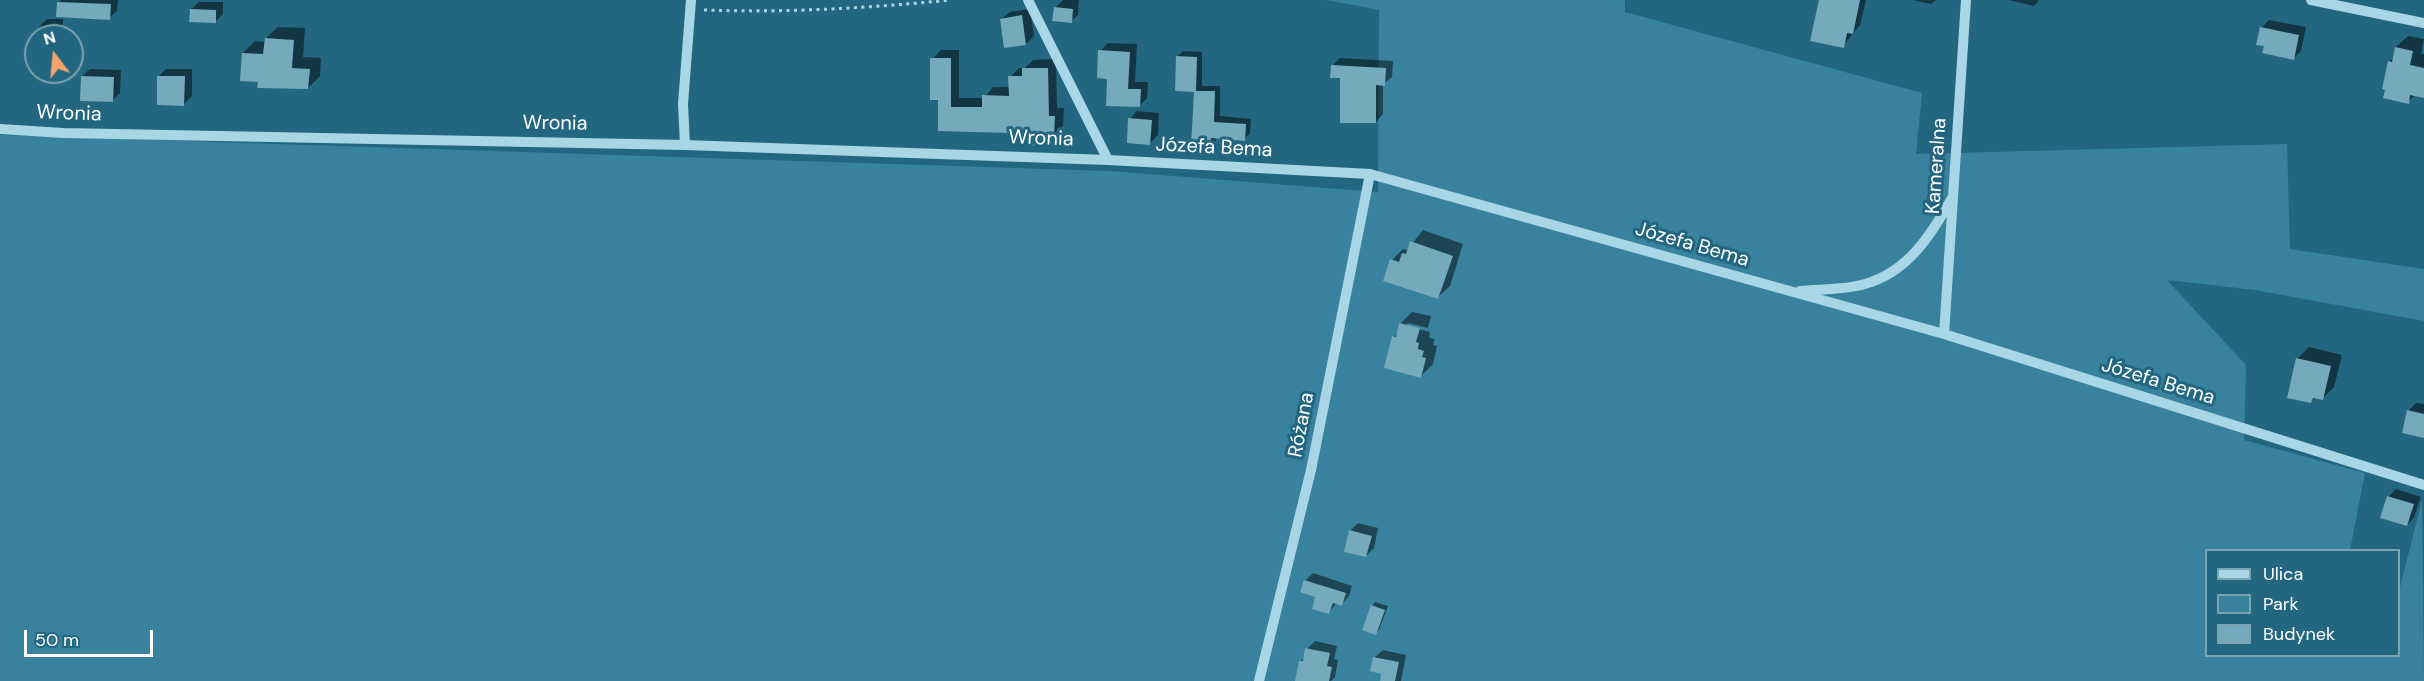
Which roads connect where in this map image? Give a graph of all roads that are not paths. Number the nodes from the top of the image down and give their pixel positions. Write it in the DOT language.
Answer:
graph roads {
  1 [pos="1028,0"];
  2 [pos="1966,0"];
  3 [pos="2311,0"];
  4 [pos="691,4"];
  5 [pos="2424,23"];
  6 [pos="0,129"];
  7 [pos="685,145"];
  8 [pos="1108,160"];
  9 [pos="1371,174"];
  10 [pos="1953,195"];
  11 [pos="1794,292"];
  12 [pos="1944,334"];
  13 [pos="2424,485"];
  14 [pos="1259,681"];
  1 -- 8 [label="street"];
  2 -- 10 [label="street, Kameralna"];
  3 -- 5 [label="street"];
  4 -- 7 [label="street"];
  6 -- 7 [label="street, Wronia"];
  7 -- 8 [label="street, Wronia"];
  8 -- 9 [label="street, Józefa Bema"];
  9 -- 11 [label="street, Józefa Bema"];
  9 -- 14 [label="street, Różana"];
  10 -- 11 [label="street"];
  10 -- 12 [label="street, Kameralna"];
  11 -- 12 [label="street, Józefa Bema"];
  12 -- 13 [label="street, Józefa Bema"];
}
